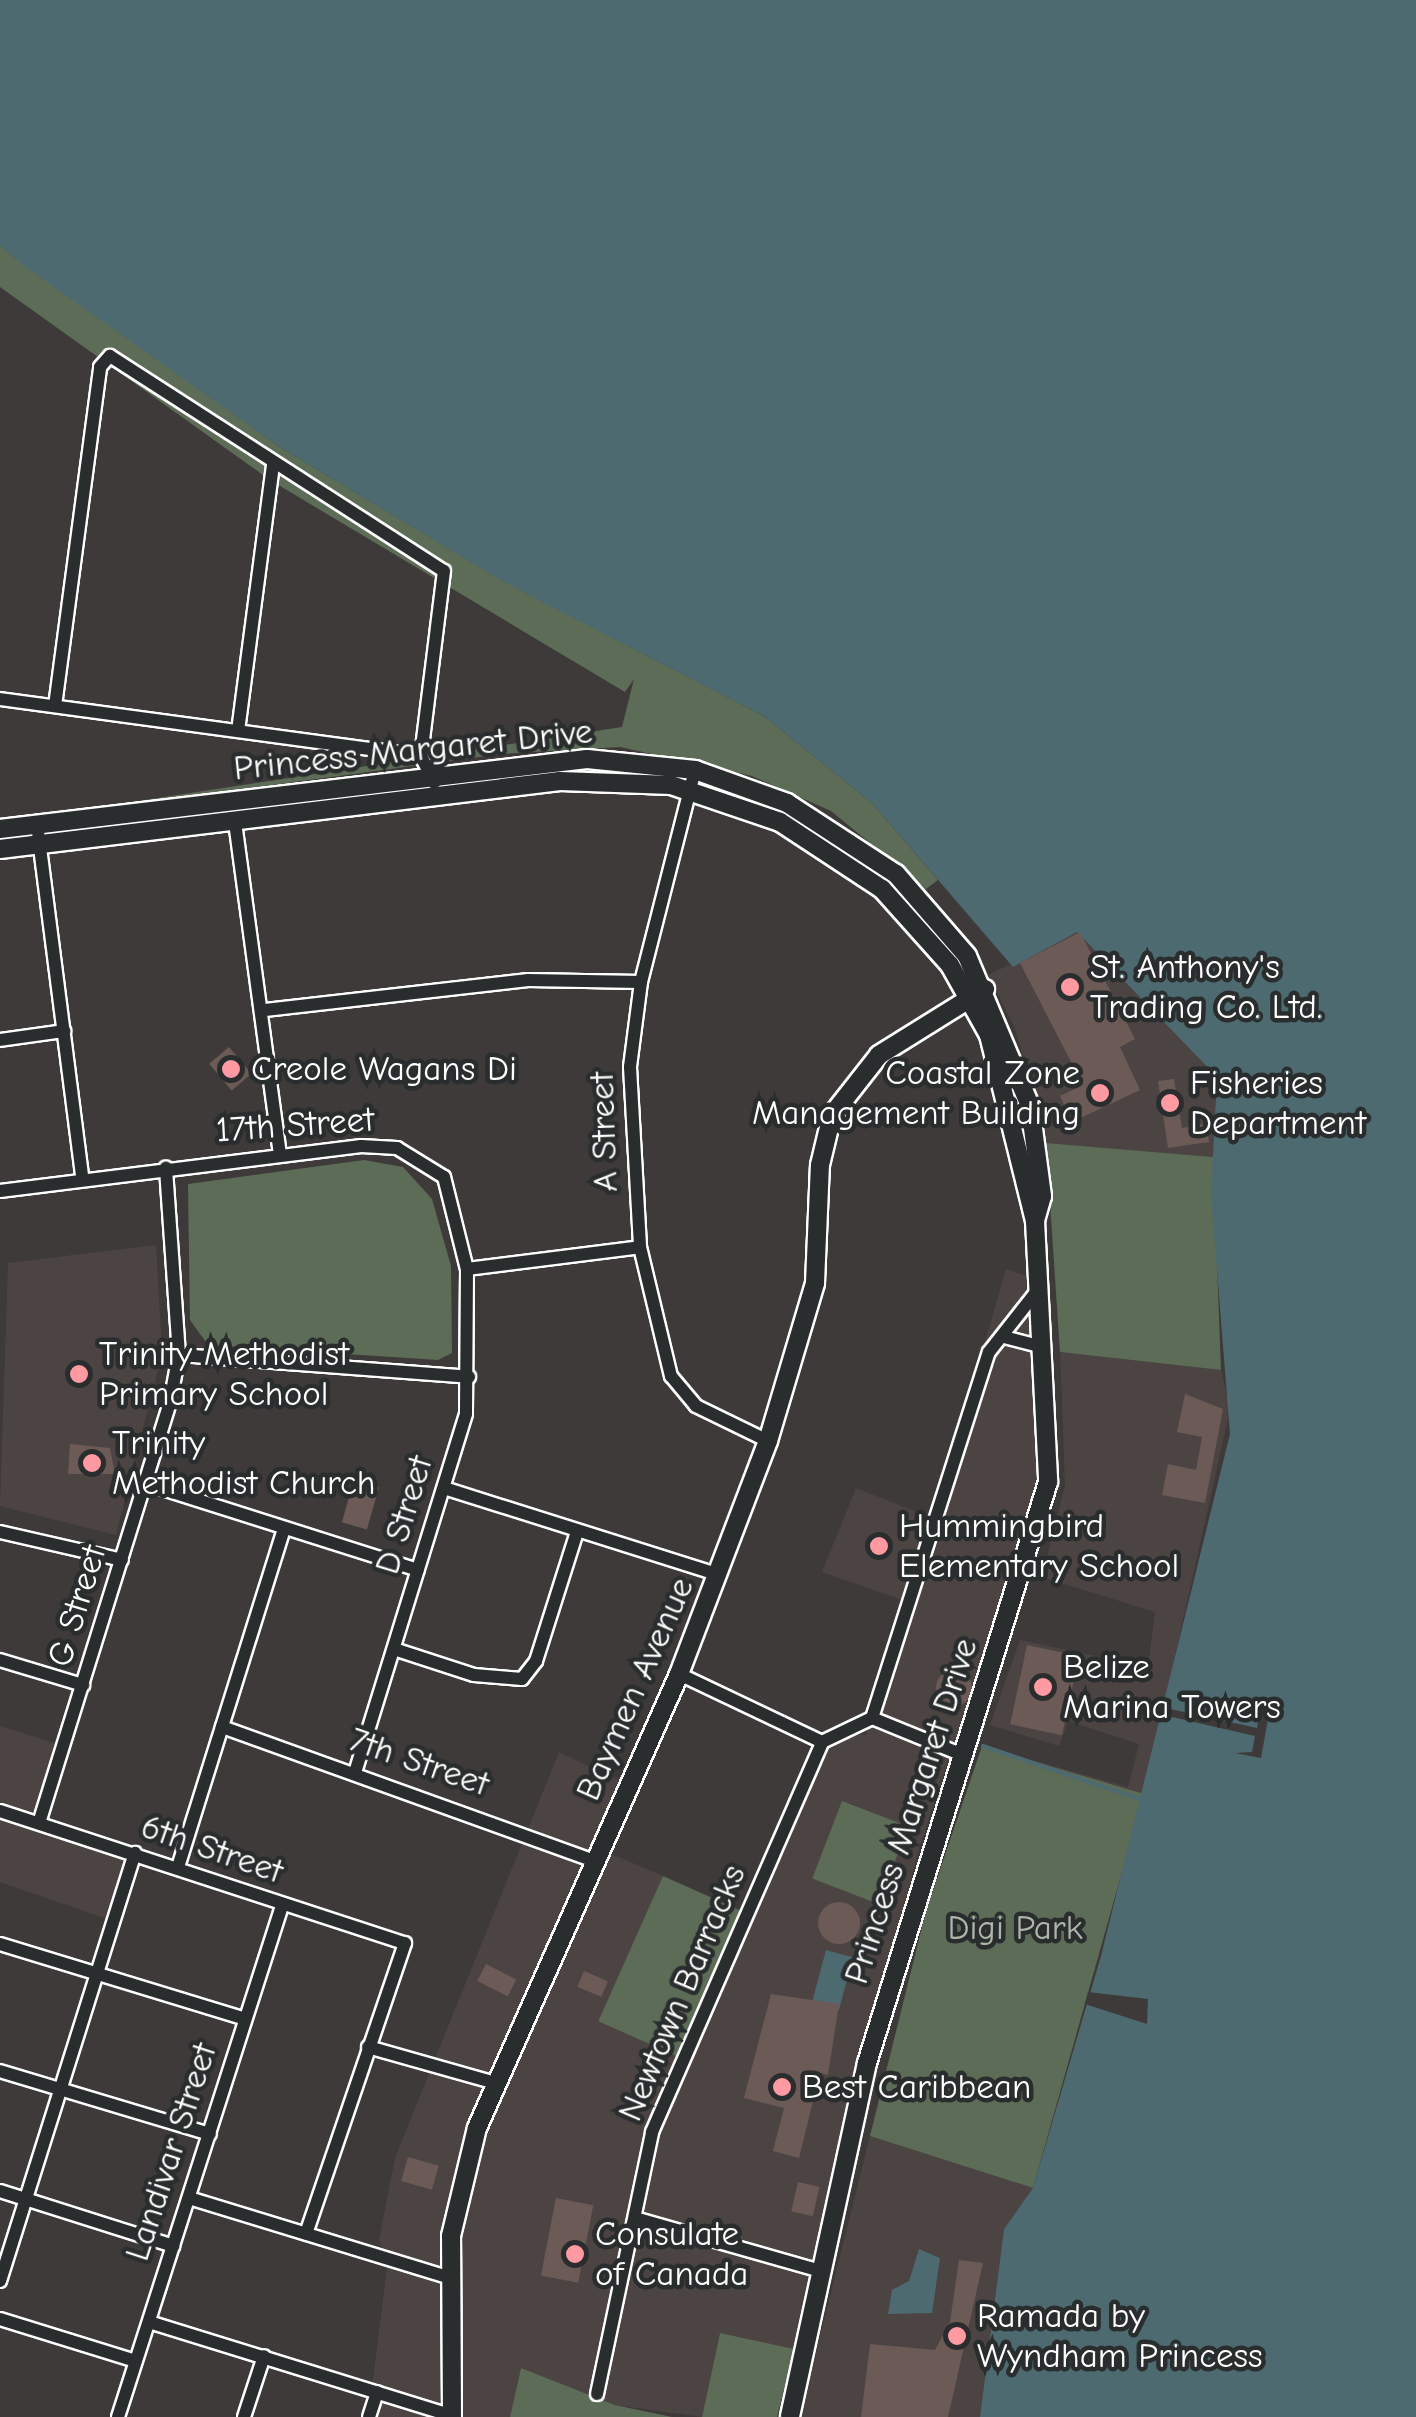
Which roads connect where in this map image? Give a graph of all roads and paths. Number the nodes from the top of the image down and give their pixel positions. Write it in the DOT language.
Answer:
graph roads {
  1 [pos="273,464"];
  2 [pos="0,698"];
  3 [pos="56,706"];
  4 [pos="238,731"];
  5 [pos="421,756"];
  6 [pos="695,770"];
  7 [pos="435,787"];
  8 [pos="689,790"];
  9 [pos="235,822"];
  10 [pos="37,824"];
  11 [pos="0,829"];
  12 [pos="38,844"];
  13 [pos="0,849"];
  14 [pos="950,965"];
  15 [pos="642,982"];
  16 [pos="978,994"];
  17 [pos="265,1010"];
  18 [pos="934,1019"];
  19 [pos="64,1031"];
  20 [pos="989,1034"];
  21 [pos="0,1040"];
  22 [pos="280,1153"];
  23 [pos="166,1167"];
  24 [pos="82,1177"];
  25 [pos="0,1191"];
  26 [pos="1034,1221"];
  27 [pos="640,1247"];
  28 [pos="467,1269"];
  29 [pos="1039,1288"];
  30 [pos="1004,1337"];
  31 [pos="1043,1346"];
  32 [pos="179,1354"];
  33 [pos="469,1377"];
  34 [pos="768,1441"];
  35 [pos="147,1484"];
  36 [pos="444,1488"];
  37 [pos="284,1528"];
  38 [pos="0,1532"];
  39 [pos="577,1532"];
  40 [pos="122,1560"];
  41 [pos="418,1570"];
  42 [pos="720,1575"];
  43 [pos="394,1648"];
  44 [pos="0,1660"];
  45 [pos="678,1674"];
  46 [pos="83,1685"];
  47 [pos="872,1718"];
  48 [pos="222,1727"];
  49 [pos="822,1742"];
  50 [pos="960,1754"];
  51 [pos="355,1772"];
  52 [pos="0,1812"];
  53 [pos="39,1824"];
  54 [pos="136,1853"];
  55 [pos="595,1862"];
  56 [pos="178,1866"];
  57 [pos="282,1906"];
  58 [pos="0,1944"];
  59 [pos="98,1977"];
  60 [pos="245,2018"];
  61 [pos="368,2048"];
  62 [pos="0,2070"];
  63 [pos="495,2083"];
  64 [pos="60,2090"];
  65 [pos="210,2134"];
  66 [pos="0,2191"];
  67 [pos="189,2198"];
  68 [pos="25,2199"];
  69 [pos="638,2220"];
  70 [pos="306,2234"];
  71 [pos="173,2246"];
  72 [pos="824,2272"];
  73 [pos="448,2277"];
  74 [pos="0,2281"];
  75 [pos="0,2319"];
  76 [pos="149,2322"];
  77 [pos="264,2356"];
  78 [pos="136,2361"];
  79 [pos="377,2392"];
  80 [pos="597,2394"];
  81 [pos="452,2416"];
  82 [pos="118,2417"];
  83 [pos="244,2417"];
  84 [pos="369,2417"];
  85 [pos="790,2417"];
  1 -- 3 [label="street"];
  1 -- 4 [label="street"];
  1 -- 5 [label="street"];
  2 -- 3 [label="street"];
  3 -- 4 [label="street"];
  4 -- 5 [label="street"];
  5 -- 7 [label="street"];
  6 -- 7 [label="main road, Princess Margaret Drive"];
  6 -- 8 [label="street, A Street"];
  6 -- 16 [label="main road, Princess Margaret Drive"];
  7 -- 8 [label="main road, Princess Margaret Drive"];
  7 -- 9 [label="main road, Princess Margaret Drive"];
  7 -- 10 [label="main road, Princess Margaret Drive"];
  8 -- 14 [label="main road, Princess Margaret Drive"];
  8 -- 15 [label="street, A Street"];
  9 -- 12 [label="main road, Princess Margaret Drive"];
  9 -- 17 [label="street"];
  10 -- 11 [label="main road, Princess Margaret Drive"];
  10 -- 12 [label="street"];
  12 -- 13 [label="main road, Princess Margaret Drive"];
  12 -- 19 [label="street"];
  14 -- 16 [label="main road, Princess Margaret Drive"];
  14 -- 18 [label="main road"];
  15 -- 17 [label="street"];
  15 -- 27 [label="street, A Street"];
  16 -- 18 [label="main road, Baymen Avenue"];
  16 -- 20 [label="main road, Princess Margaret Drive"];
  16 -- 26 [label="main road, Princess Margaret Drive"];
  17 -- 22 [label="street"];
  18 -- 20 [label="main road"];
  18 -- 34 [label="main road, Baymen Avenue"];
  19 -- 21 [label="street"];
  19 -- 24 [label="street"];
  20 -- 26 [label="main road, Princess Margaret Drive"];
  22 -- 23 [label="street, 17th Street"];
  22 -- 28 [label="street, 17th Street"];
  23 -- 24 [label="street, 17th Street"];
  23 -- 32 [label="street, G Street"];
  24 -- 25 [label="street, 17th Street"];
  26 -- 29 [label="main road, Princess Margaret Drive"];
  27 -- 28 [label="street"];
  27 -- 34 [label="street, A Street"];
  28 -- 33 [label="street, D Street"];
  29 -- 30 [label="street"];
  29 -- 31 [label="main road, Princess Margaret Drive"];
  30 -- 31 [label="street"];
  30 -- 47 [label="street"];
  31 -- 50 [label="main road, Princess Margaret Drive"];
  32 -- 33 [label="street"];
  32 -- 35 [label="street, G Street"];
  33 -- 36 [label="street, D Street"];
  34 -- 42 [label="main road, Baymen Avenue"];
  35 -- 37 [label="street"];
  35 -- 40 [label="street, G Street"];
  36 -- 39 [label="street"];
  36 -- 41 [label="street, D Street"];
  37 -- 41 [label="street"];
  37 -- 48 [label="street"];
  38 -- 40 [label="street"];
  39 -- 42 [label="street"];
  39 -- 43 [label="street"];
  40 -- 46 [label="street, G Street"];
  41 -- 43 [label="street, D Street"];
  42 -- 45 [label="main road, Baymen Avenue"];
  43 -- 51 [label="street, D Street"];
  44 -- 46 [label="street"];
  45 -- 49 [label="street"];
  45 -- 55 [label="main road, Baymen Avenue"];
  46 -- 53 [label="street, G Street"];
  47 -- 49 [label="street"];
  47 -- 50 [label="street"];
  48 -- 51 [label="street, 7th Street"];
  48 -- 56 [label="street"];
  49 -- 69 [label="street, Newtown Barracks"];
  50 -- 72 [label="main road, Princess Margaret Drive"];
  51 -- 55 [label="street, 7th Street"];
  52 -- 53 [label="street, 6th Street"];
  53 -- 54 [label="street, 6th Street"];
  54 -- 56 [label="street, 6th Street"];
  54 -- 59 [label="street"];
  55 -- 63 [label="main road, Baymen Avenue"];
  56 -- 57 [label="street, 6th Street"];
  57 -- 60 [label="street, Landivar Street"];
  57 -- 61 [label="street, 6th Street"];
  58 -- 59 [label="street"];
  59 -- 60 [label="street"];
  59 -- 64 [label="street"];
  60 -- 65 [label="street, Landivar Street"];
  61 -- 63 [label="street"];
  61 -- 70 [label="street"];
  62 -- 64 [label="street"];
  63 -- 73 [label="main road, Baymen Avenue"];
  64 -- 65 [label="street"];
  64 -- 68 [label="street"];
  65 -- 67 [label="street, Landivar Street"];
  66 -- 68 [label="street"];
  67 -- 70 [label="street"];
  67 -- 71 [label="street, Landivar Street"];
  68 -- 71 [label="street"];
  68 -- 74 [label="street"];
  69 -- 72 [label="street"];
  69 -- 80 [label="street, Newtown Barracks"];
  70 -- 73 [label="street"];
  71 -- 76 [label="street, Landivar Street"];
  72 -- 85 [label="main road, Princess Margaret Drive"];
  73 -- 81 [label="main road, Baymen Avenue"];
  75 -- 78 [label="street"];
  76 -- 77 [label="street"];
  76 -- 78 [label="street, Landivar Street"];
  77 -- 79 [label="street"];
  77 -- 83 [label="street"];
  78 -- 82 [label="street, Landivar Street"];
  79 -- 81 [label="street"];
  79 -- 84 [label="street"];
}
